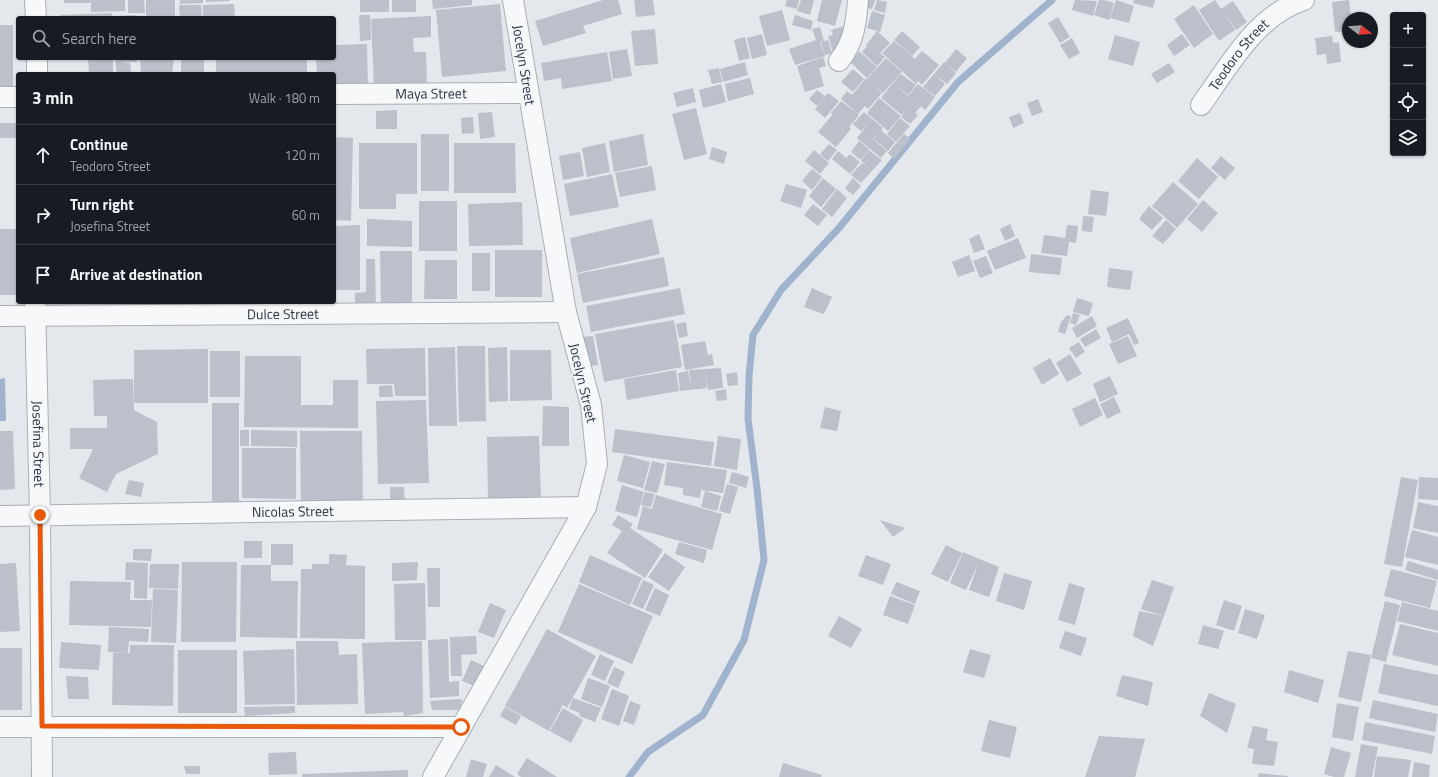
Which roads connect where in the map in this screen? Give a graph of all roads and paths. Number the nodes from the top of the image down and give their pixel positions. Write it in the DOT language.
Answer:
graph roads {
  1 [pos="35,0"];
  2 [pos="513,0"];
  3 [pos="858,0"];
  4 [pos="1304,0"];
  5 [pos="36,16"];
  6 [pos="37,60"];
  7 [pos="839,61"];
  8 [pos="37,72"];
  9 [pos="528,93"];
  10 [pos="336,94"];
  11 [pos="0,97"];
  12 [pos="16,97"];
  13 [pos="1201,105"];
  14 [pos="35,310"];
  15 [pos="566,312"];
  16 [pos="0,316"];
  17 [pos="586,507"];
  18 [pos="40,515"];
  19 [pos="0,516"];
  20 [pos="42,726"];
  21 [pos="0,727"];
  22 [pos="461,727"];
  23 [pos="42,777"];
  24 [pos="433,777"];
  1 -- 5 [label="street"];
  2 -- 9 [label="street, Jocelyn Street"];
  3 -- 7 [label="street"];
  4 -- 13 [label="street, Teodoro Street"];
  6 -- 8 [label="street"];
  9 -- 10 [label="street, Maya Street"];
  9 -- 15 [label="street, Jocelyn Street"];
  11 -- 12 [label="street"];
  14 -- 15 [label="street, Dulce Street"];
  14 -- 16 [label="street, Dulce Street"];
  14 -- 18 [label="street, Josefina Street"];
  15 -- 17 [label="street, Jocelyn Street"];
  17 -- 18 [label="street, Nicolas Street"];
  17 -- 22 [label="street, Jocelyn Street"];
  18 -- 19 [label="street, Nicolas Street"];
  18 -- 20 [label="street, Josefina Street"];
  20 -- 21 [label="street"];
  20 -- 22 [label="street"];
  20 -- 23 [label="street, Josefina Street"];
  22 -- 24 [label="street, Jocelyn Street"];
}
